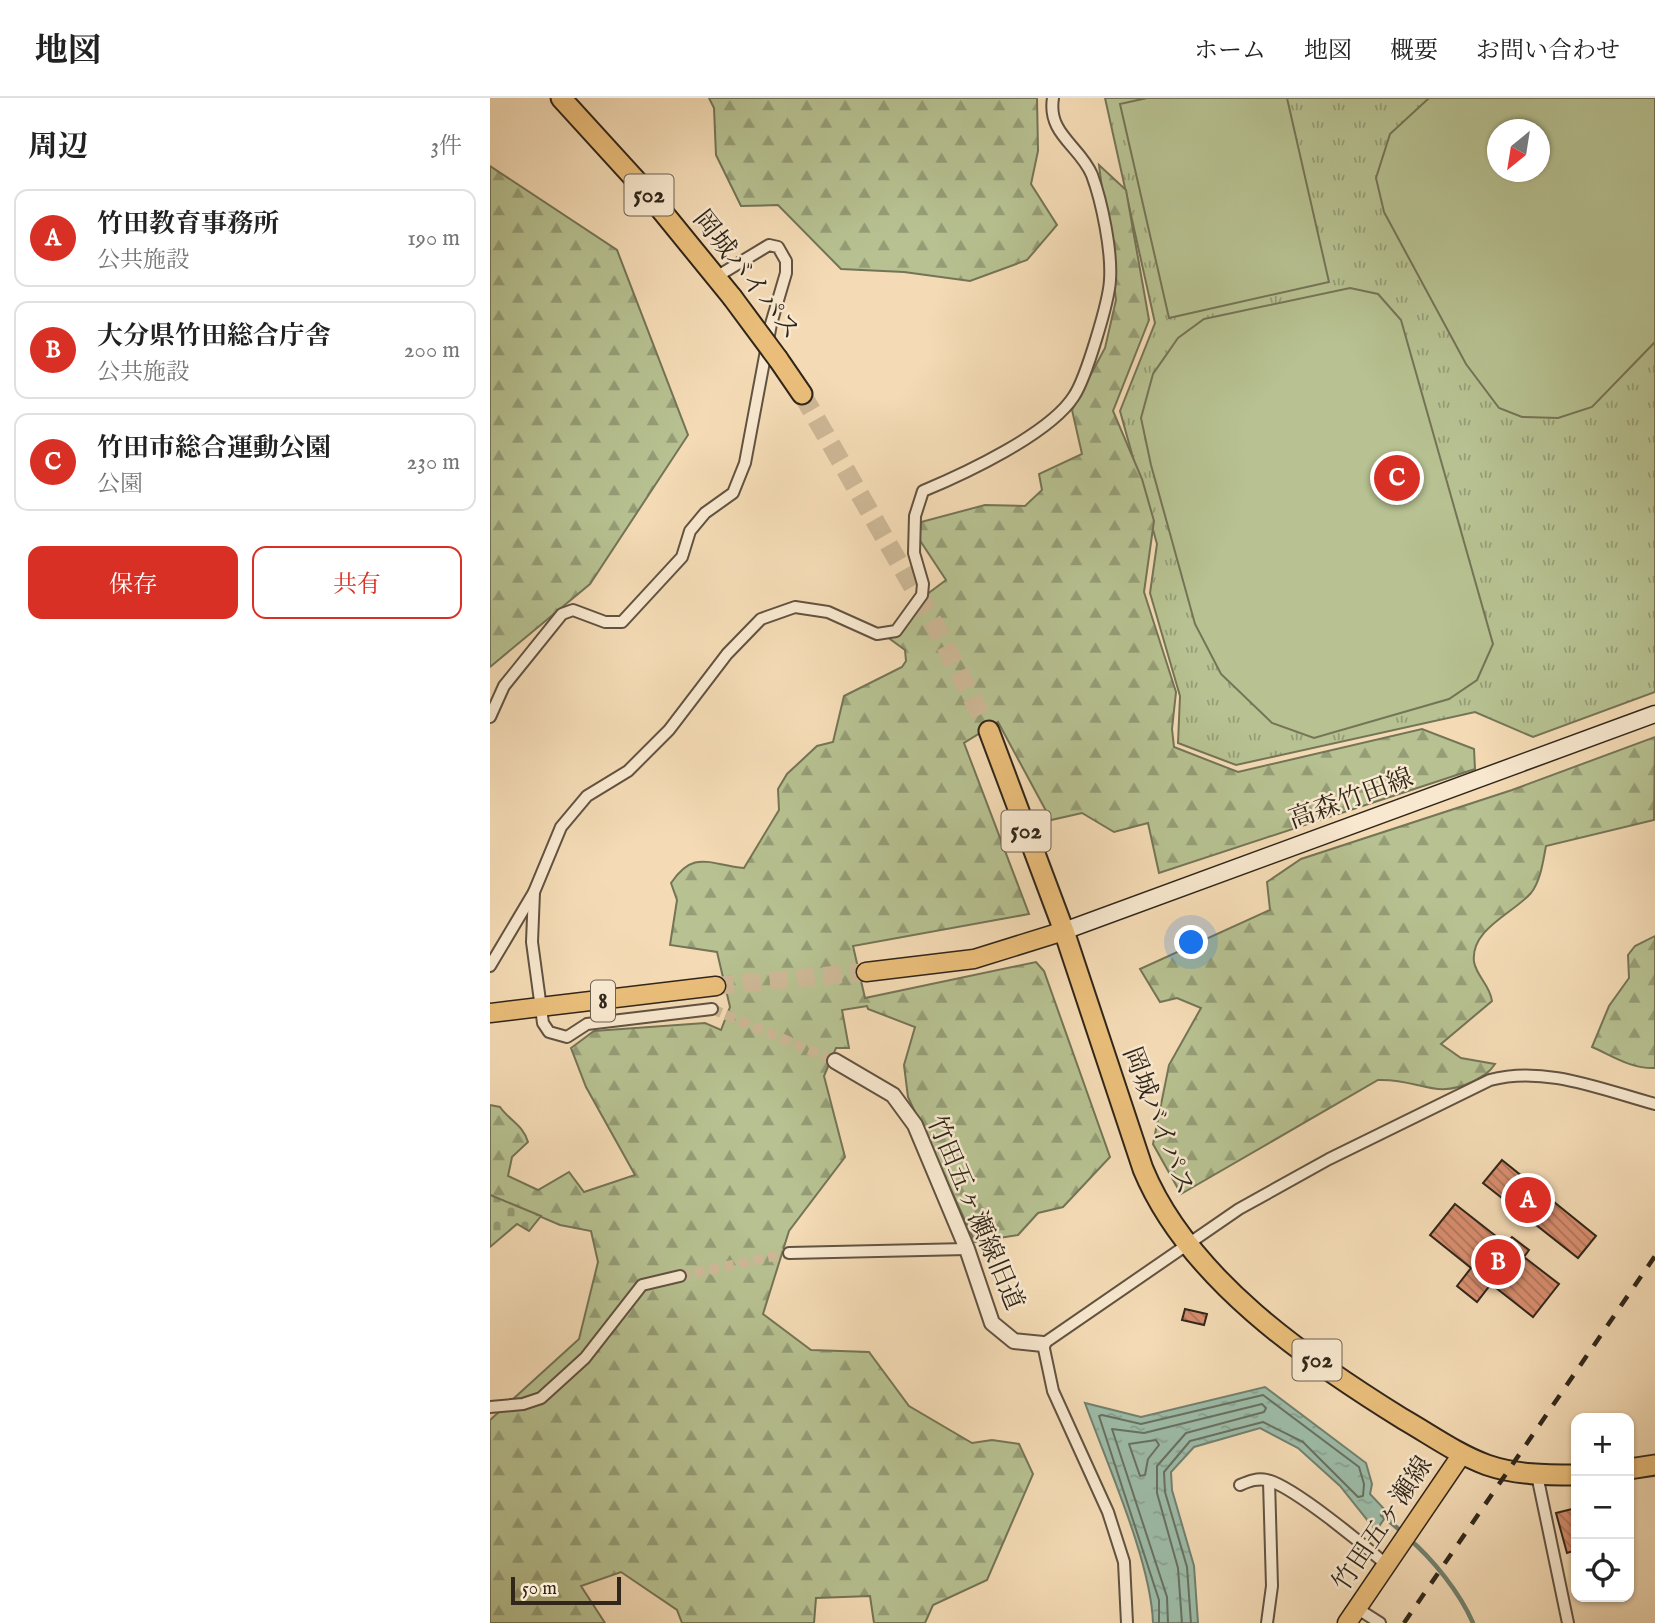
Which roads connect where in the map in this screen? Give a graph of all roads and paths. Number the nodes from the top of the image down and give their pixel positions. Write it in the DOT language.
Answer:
graph roads {
  1 [pos="561,98"];
  2 [pos="1052,98"];
  3 [pos="716,277"];
  4 [pos="802,394"];
  5 [pos="1655,715"];
  6 [pos="490,717"];
  7 [pos="989,731"];
  8 [pos="534,892"];
  9 [pos="1064,931"];
  10 [pos="490,966"];
  11 [pos="866,972"];
  12 [pos="716,986"];
  13 [pos="541,1009"];
  14 [pos="712,1009"];
  15 [pos="490,1013"];
  16 [pos="835,1061"];
  17 [pos="1655,1104"];
  18 [pos="1188,1246"];
  19 [pos="967,1249"];
  20 [pos="789,1253"];
  21 [pos="680,1276"];
  22 [pos="1044,1344"];
  23 [pos="490,1407"];
  24 [pos="1462,1454"];
  25 [pos="1655,1465"];
  26 [pos="1634,1468"];
  27 [pos="1537,1475"];
  28 [pos="1571,1475"];
  29 [pos="1269,1481"];
  30 [pos="1240,1485"];
  31 [pos="1393,1559"];
  32 [pos="1352,1616"];
  33 [pos="1127,1623"];
  34 [pos="1267,1623"];
  35 [pos="1380,1623"];
  36 [pos="1568,1623"];
  1 -- 3 [label="highway, 岡城バイパス / 502"];
  2 -- 8 [label="street"];
  3 -- 4 [label="highway, 岡城バイパス / 502, bridge"];
  3 -- 6 [label="street"];
  5 -- 9 [label="main road, 高森竹田線"];
  7 -- 9 [label="highway, 岡城バイパス / 502"];
  8 -- 10 [label="street"];
  8 -- 13 [label="street"];
  9 -- 11 [label="main road"];
  9 -- 18 [label="highway, 岡城バイパス / 502"];
  12 -- 13 [label="main road, 8"];
  13 -- 14 [label="street"];
  13 -- 15 [label="main road, 8"];
  16 -- 19 [label="street, 竹田五ヶ瀬線旧道"];
  17 -- 18 [label="street"];
  18 -- 22 [label="street"];
  18 -- 24 [label="highway, 岡城バイパス / 502"];
  19 -- 20 [label="street"];
  19 -- 22 [label="street, 竹田五ヶ瀬線旧道"];
  21 -- 23 [label="street"];
  22 -- 33 [label="street"];
  24 -- 27 [label="highway, 岡城バイパス / 502"];
  24 -- 31 [label="main road, 竹田五ヶ瀬線"];
  25 -- 26 [label="highway"];
  27 -- 28 [label="highway, 岡城バイパス / 502"];
  27 -- 36 [label="street"];
  29 -- 30 [label="street"];
  29 -- 31 [label="street"];
  29 -- 34 [label="street"];
  31 -- 32 [label="main road, 竹田五ヶ瀬線"];
  32 -- 35 [label="street"];
}
